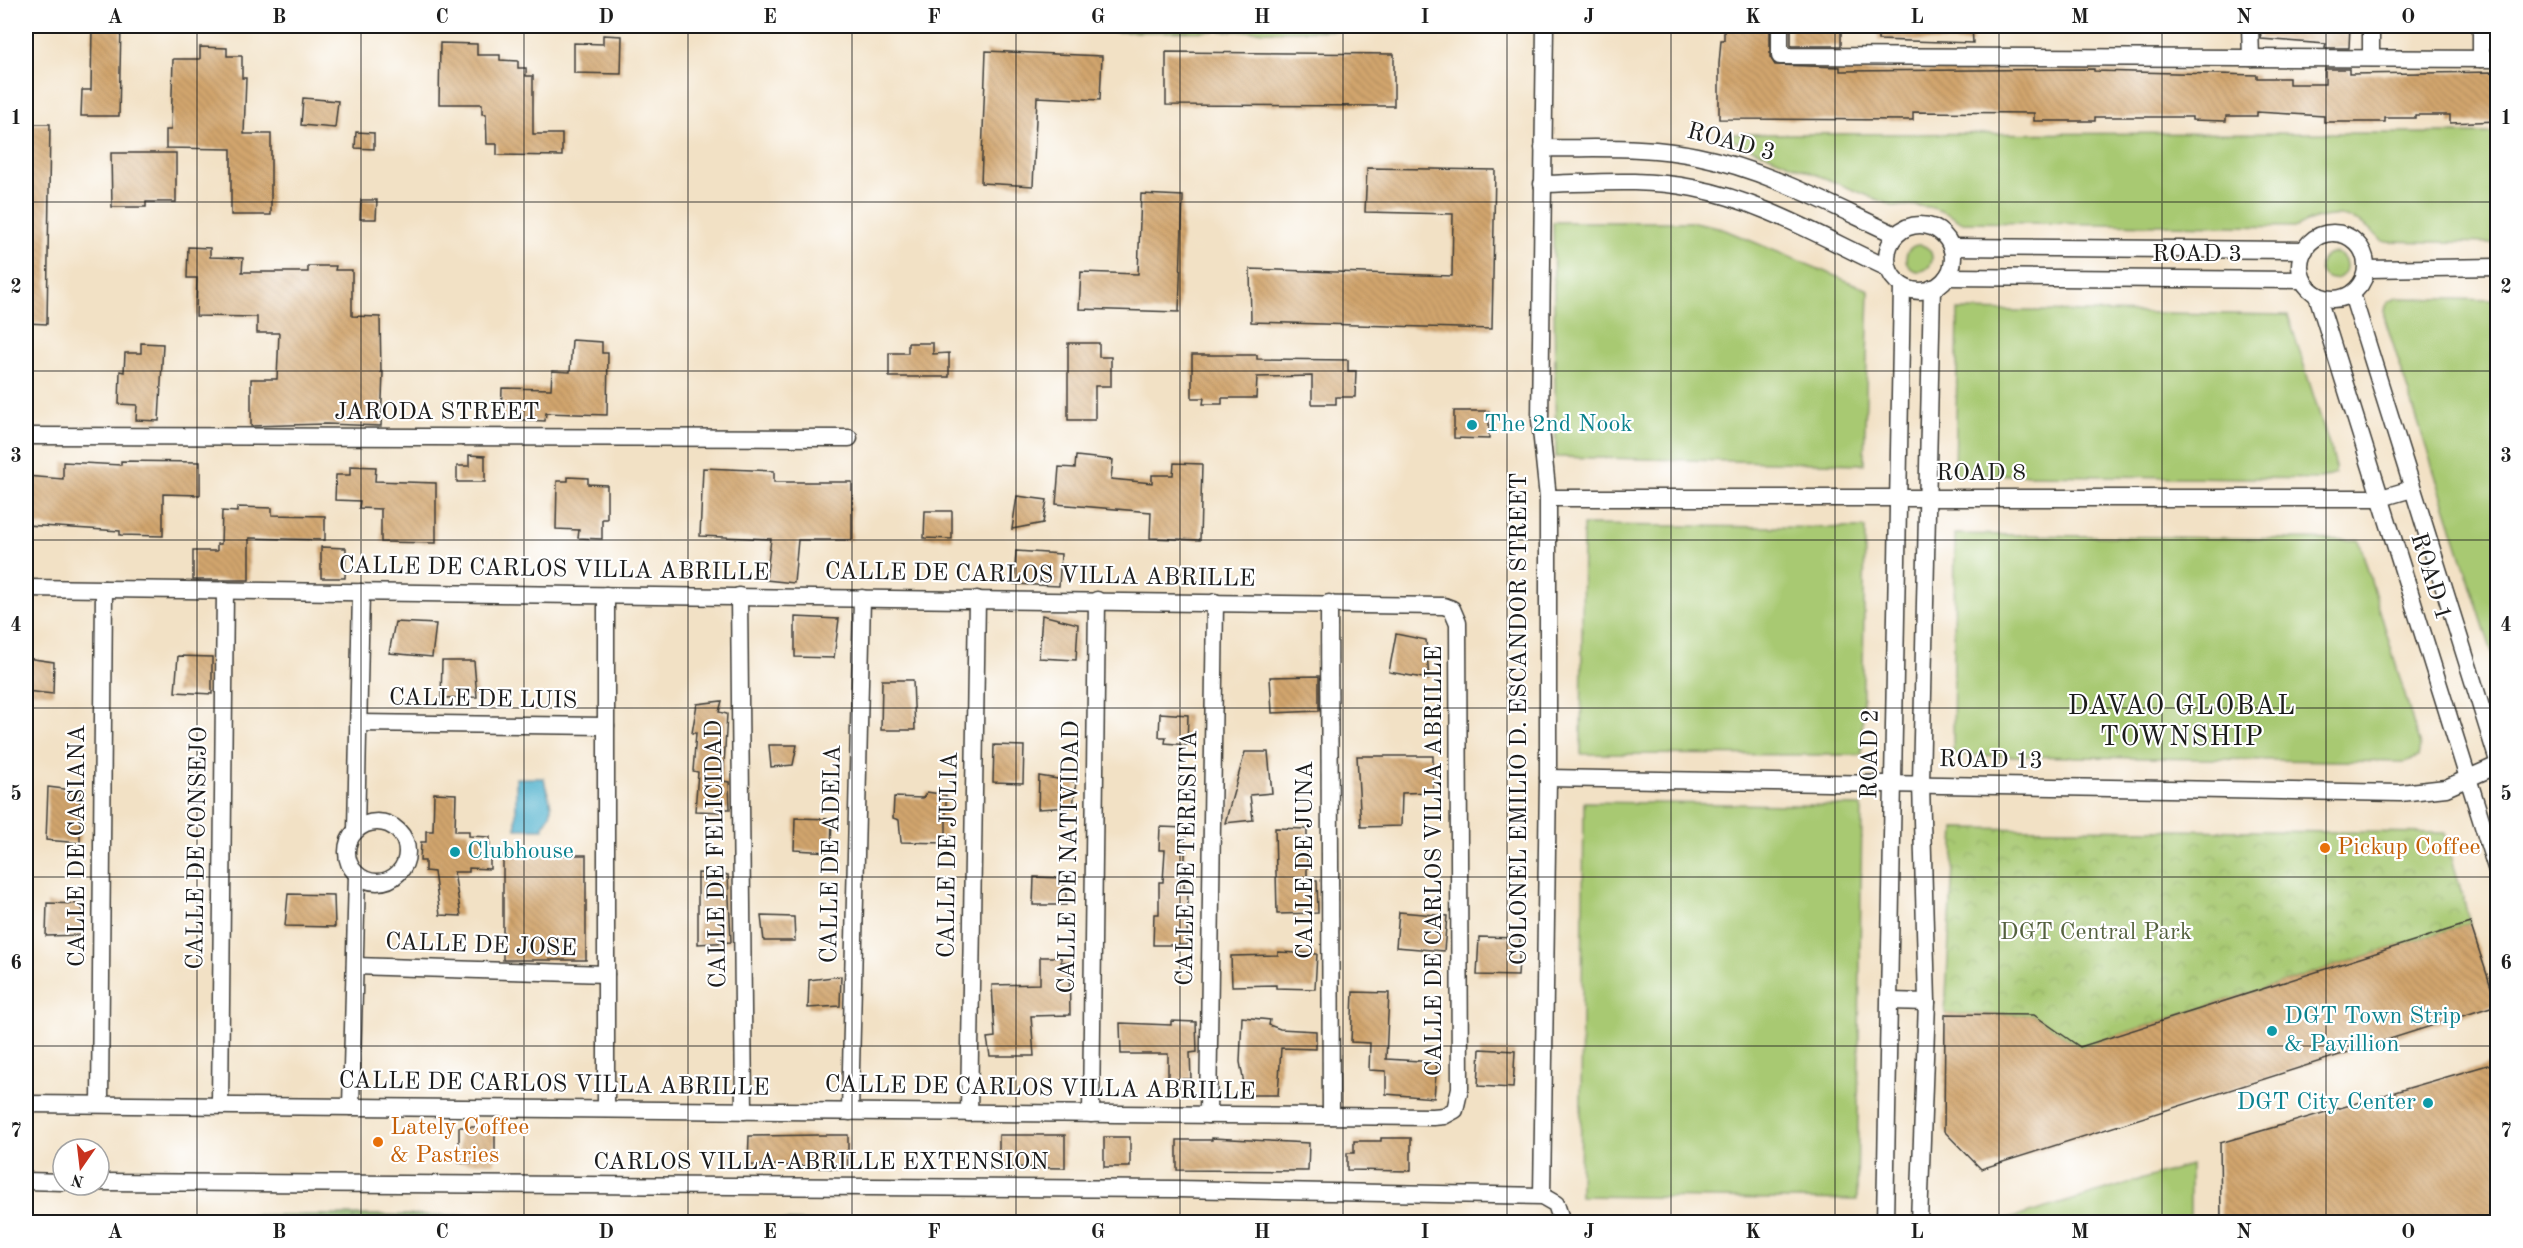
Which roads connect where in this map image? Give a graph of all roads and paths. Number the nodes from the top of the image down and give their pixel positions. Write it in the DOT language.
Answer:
graph roads {
  1 [pos="1545,26"];
  2 [pos="1780,26"];
  3 [pos="2250,26"];
  4 [pos="2371,26"];
  5 [pos="2481,26"];
  6 [pos="2250,58"];
  7 [pos="2371,58"];
  8 [pos="2489,59"];
  9 [pos="1543,148"];
  10 [pos="1542,184"];
  11 [pos="1896,235"];
  12 [pos="1951,247"];
  13 [pos="2305,250"];
  14 [pos="2498,267"];
  15 [pos="1888,268"];
  16 [pos="2367,268"];
  17 [pos="1947,277"];
  18 [pos="2303,280"];
  19 [pos="1902,286"];
  20 [pos="1932,288"];
  21 [pos="2352,294"];
  22 [pos="2317,295"];
  23 [pos="26,436"];
  24 [pos="849,438"];
  25 [pos="2412,489"];
  26 [pos="1548,498"];
  27 [pos="1899,498"];
  28 [pos="1928,498"];
  29 [pos="2381,498"];
  30 [pos="26,588"];
  31 [pos="104,589"];
  32 [pos="225,590"];
  33 [pos="360,592"];
  34 [pos="606,594"];
  35 [pos="739,596"];
  36 [pos="862,598"];
  37 [pos="977,598"];
  38 [pos="1097,600"];
  39 [pos="1215,602"];
  40 [pos="1329,603"];
  41 [pos="358,723"];
  42 [pos="606,726"];
  43 [pos="2498,763"];
  44 [pos="1548,778"];
  45 [pos="2467,779"];
  46 [pos="1895,783"];
  47 [pos="1921,783"];
  48 [pos="356,830"];
  49 [pos="357,874"];
  50 [pos="2498,874"];
  51 [pos="355,966"];
  52 [pos="606,974"];
  53 [pos="1890,1001"];
  54 [pos="1927,1002"];
  55 [pos="26,1104"];
  56 [pos="100,1104"];
  57 [pos="220,1105"];
  58 [pos="351,1107"];
  59 [pos="606,1109"];
  60 [pos="744,1111"];
  61 [pos="850,1112"];
  62 [pos="969,1113"];
  63 [pos="1091,1114"];
  64 [pos="1208,1115"];
  65 [pos="1331,1116"];
  66 [pos="26,1181"];
  67 [pos="51,1182"];
  68 [pos="111,1182"];
  69 [pos="1542,1196"];
  70 [pos="1562,1222"];
  71 [pos="1885,1222"];
  72 [pos="1919,1222"];
  1 -- 9 [label="street, COLONEL EMILIO D. ESCANDOR STREET"];
  2 -- 6 [label="street"];
  3 -- 6 [label="street"];
  4 -- 7 [label="street"];
  5 -- 8 [label="street"];
  6 -- 7 [label="street"];
  7 -- 8 [label="street"];
  9 -- 10 [label="street, COLONEL EMILIO D. ESCANDOR STREET"];
  9 -- 11 [label="street, ROAD 3"];
  10 -- 15 [label="street"];
  10 -- 26 [label="street, COLONEL EMILIO D. ESCANDOR STREET"];
  11 -- 12 [label="street"];
  11 -- 15 [label="street"];
  12 -- 13 [label="street, ROAD 3"];
  12 -- 17 [label="street"];
  13 -- 16 [label="street"];
  13 -- 18 [label="street"];
  14 -- 16 [label="street"];
  15 -- 19 [label="street"];
  16 -- 21 [label="street"];
  17 -- 18 [label="street, ROAD 3"];
  17 -- 20 [label="street"];
  18 -- 22 [label="street"];
  19 -- 20 [label="street"];
  19 -- 27 [label="street, ROAD 2"];
  20 -- 28 [label="street, ROAD 2"];
  21 -- 22 [label="street"];
  21 -- 25 [label="street, ROAD 1"];
  22 -- 29 [label="street, ROAD 1"];
  23 -- 24 [label="street, JARODA STREET"];
  25 -- 29 [label="street, ROAD 8"];
  25 -- 43 [label="street, ROAD 1"];
  26 -- 27 [label="street, ROAD 8"];
  26 -- 44 [label="street, COLONEL EMILIO D. ESCANDOR STREET"];
  27 -- 28 [label="street, ROAD 8"];
  27 -- 46 [label="street, ROAD 2"];
  28 -- 29 [label="street, ROAD 8"];
  28 -- 47 [label="street, ROAD 2"];
  29 -- 45 [label="street, ROAD 1"];
  30 -- 31 [label="street, CALLE DE CARLOS VILLA ABRILLE"];
  31 -- 32 [label="street, CALLE DE CARLOS VILLA ABRILLE"];
  31 -- 56 [label="street, CALLE DE CASIANA"];
  32 -- 33 [label="street, CALLE DE CARLOS VILLA ABRILLE"];
  32 -- 57 [label="street, CALLE DE CONSEJO"];
  33 -- 34 [label="street, CALLE DE CARLOS VILLA ABRILLE"];
  33 -- 41 [label="street"];
  34 -- 35 [label="street, CALLE DE CARLOS VILLA ABRILLE"];
  34 -- 42 [label="street"];
  35 -- 36 [label="street, CALLE DE CARLOS VILLA ABRILLE"];
  35 -- 60 [label="street, CALLE DE FELICIDAD"];
  36 -- 37 [label="street, CALLE DE CARLOS VILLA ABRILLE"];
  36 -- 61 [label="street, CALLE DE ADELA"];
  37 -- 38 [label="street, CALLE DE CARLOS VILLA ABRILLE"];
  37 -- 62 [label="street, CALLE DE JULIA"];
  38 -- 39 [label="street, CALLE DE CARLOS VILLA ABRILLE"];
  38 -- 63 [label="street, CALLE DE NATIVIDAD"];
  39 -- 40 [label="street, CALLE DE CARLOS VILLA ABRILLE"];
  39 -- 64 [label="street, CALLE DE TERESITA"];
  40 -- 65 [label="street, CALLE DE JUNA"];
  40 -- 65 [label="street, CALLE DE CARLOS VILLA ABRILLE"];
  41 -- 42 [label="street, CALLE DE LUIS"];
  41 -- 48 [label="street"];
  42 -- 52 [label="street"];
  43 -- 45 [label="street, ROAD 13"];
  44 -- 46 [label="street, ROAD 13"];
  44 -- 69 [label="street, COLONEL EMILIO D. ESCANDOR STREET"];
  45 -- 47 [label="street, ROAD 13"];
  45 -- 50 [label="street, ROAD 1"];
  46 -- 47 [label="street, ROAD 13"];
  46 -- 53 [label="street, ROAD 2"];
  47 -- 54 [label="street, ROAD 2"];
  48 -- 49 [label="street"];
  48 -- 49 [label="street"];
  49 -- 51 [label="street"];
  51 -- 52 [label="street, CALLE DE JOSE"];
  51 -- 58 [label="street"];
  52 -- 59 [label="street"];
  53 -- 54 [label="street"];
  53 -- 71 [label="street, ROAD 2"];
  54 -- 72 [label="street, ROAD 2"];
  55 -- 56 [label="street, CALLE DE CARLOS VILLA ABRILLE"];
  56 -- 57 [label="street, CALLE DE CARLOS VILLA ABRILLE"];
  57 -- 58 [label="street, CALLE DE CARLOS VILLA ABRILLE"];
  58 -- 59 [label="street, CALLE DE CARLOS VILLA ABRILLE"];
  59 -- 60 [label="street, CALLE DE CARLOS VILLA ABRILLE"];
  60 -- 61 [label="street, CALLE DE CARLOS VILLA ABRILLE"];
  61 -- 62 [label="street, CALLE DE CARLOS VILLA ABRILLE"];
  62 -- 63 [label="street, CALLE DE CARLOS VILLA ABRILLE"];
  63 -- 64 [label="street, CALLE DE CARLOS VILLA ABRILLE"];
  64 -- 65 [label="street, CALLE DE CARLOS VILLA ABRILLE"];
  66 -- 67 [label="street"];
  68 -- 69 [label="street, CARLOS VILLA-ABRILLE EXTENSION"];
  69 -- 70 [label="street"];
}
